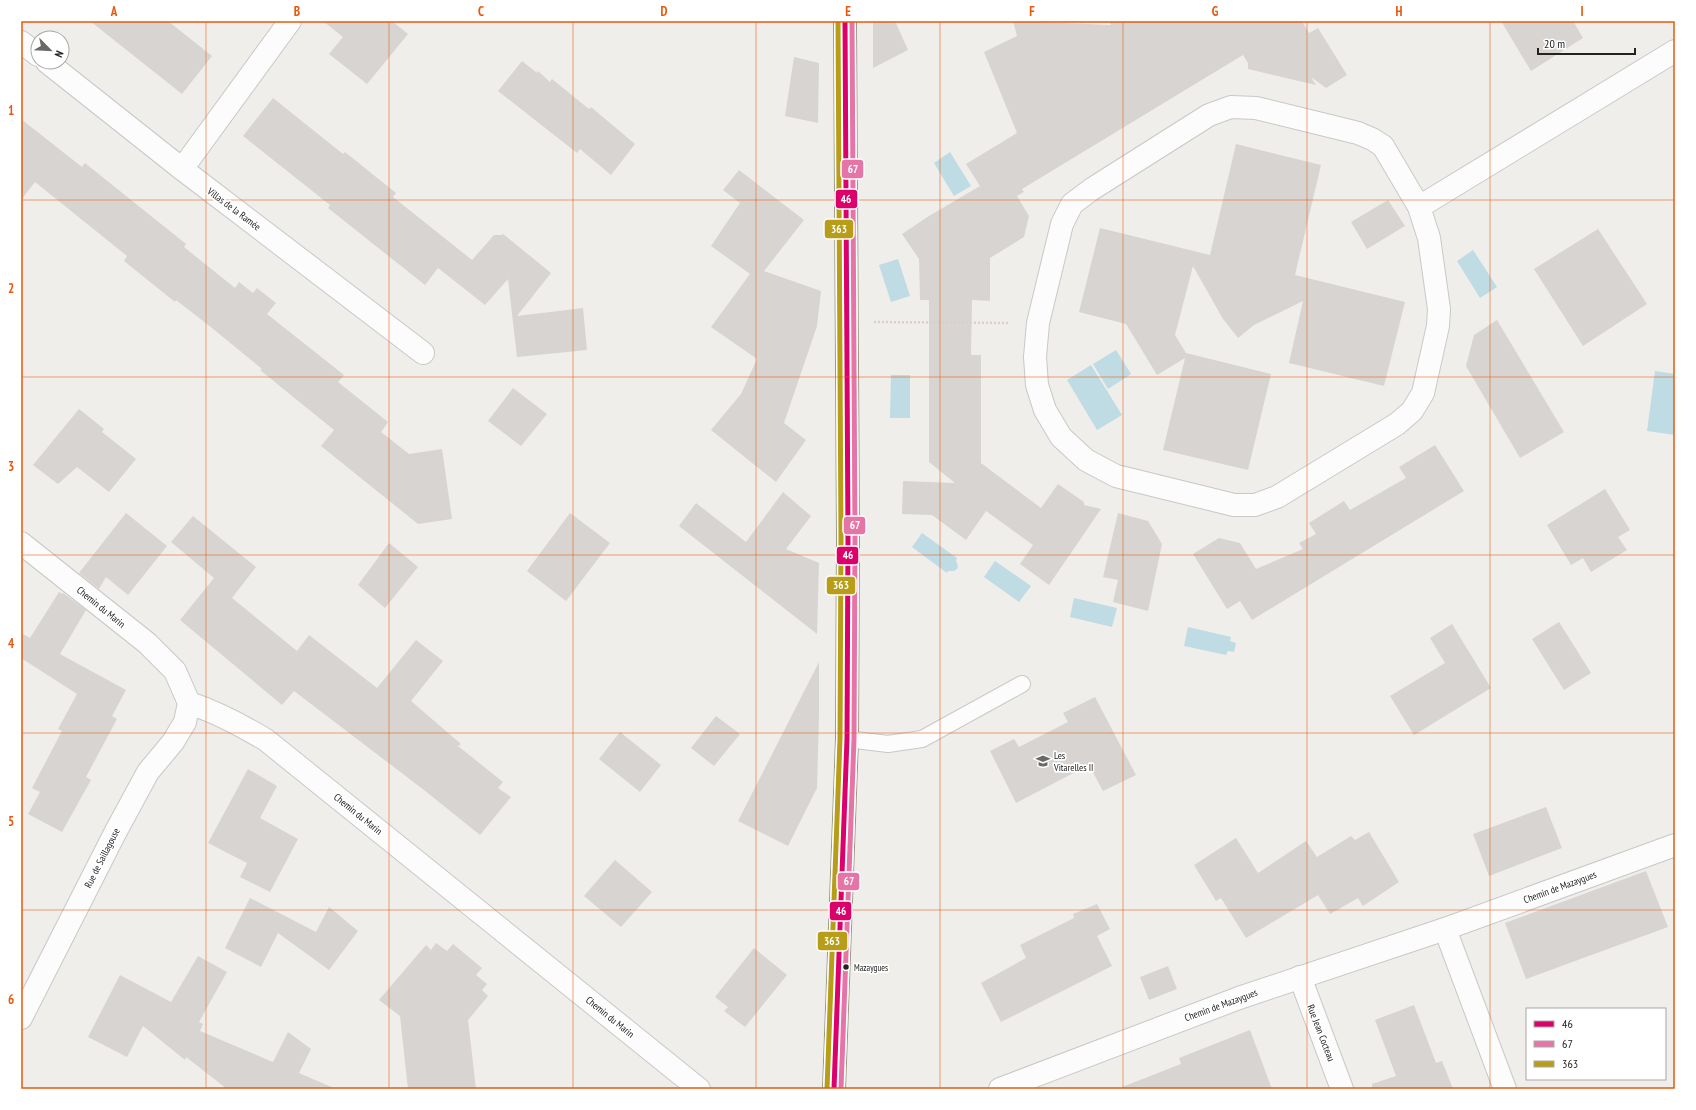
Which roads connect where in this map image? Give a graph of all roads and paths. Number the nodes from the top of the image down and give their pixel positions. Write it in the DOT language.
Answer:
graph roads {
  1 [pos="290,21"];
  2 [pos="845,21"];
  3 [pos="21,42"];
  4 [pos="30,49"];
  5 [pos="1675,51"];
  6 [pos="57,70"];
  7 [pos="182,169"];
  8 [pos="1419,208"];
  9 [pos="846,322"];
  10 [pos="1038,323"];
  11 [pos="423,353"];
  12 [pos="21,543"];
  13 [pos="1022,684"];
  14 [pos="189,703"];
  15 [pos="847,739"];
  16 [pos="1675,845"];
  17 [pos="1445,929"];
  18 [pos="1300,977"];
  19 [pos="21,1018"];
  20 [pos="699,1089"];
  21 [pos="834,1089"];
  22 [pos="1000,1089"];
  23 [pos="1342,1089"];
  24 [pos="1505,1089"];
  1 -- 7 [label="street"];
  2 -- 9 [label="main road"];
  3 -- 4 [label="street"];
  5 -- 8 [label="street"];
  6 -- 7 [label="street, Villas de la Ramée"];
  7 -- 11 [label="street, Villas de la Ramée"];
  8 -- 10 [label="street"];
  8 -- 10 [label="street"];
  9 -- 10 [label="path"];
  9 -- 15 [label="main road"];
  12 -- 14 [label="street, Chemin du Marin"];
  13 -- 15 [label="lane"];
  14 -- 19 [label="street, Rue de Saillagouse"];
  14 -- 20 [label="street, Chemin du Marin"];
  15 -- 21 [label="main road"];
  16 -- 17 [label="street, Chemin de Mazaygues"];
  17 -- 18 [label="street, Chemin de Mazaygues"];
  17 -- 24 [label="street"];
  18 -- 22 [label="street, Chemin de Mazaygues"];
  18 -- 23 [label="street, Rue Jean Cocteau"];
}
